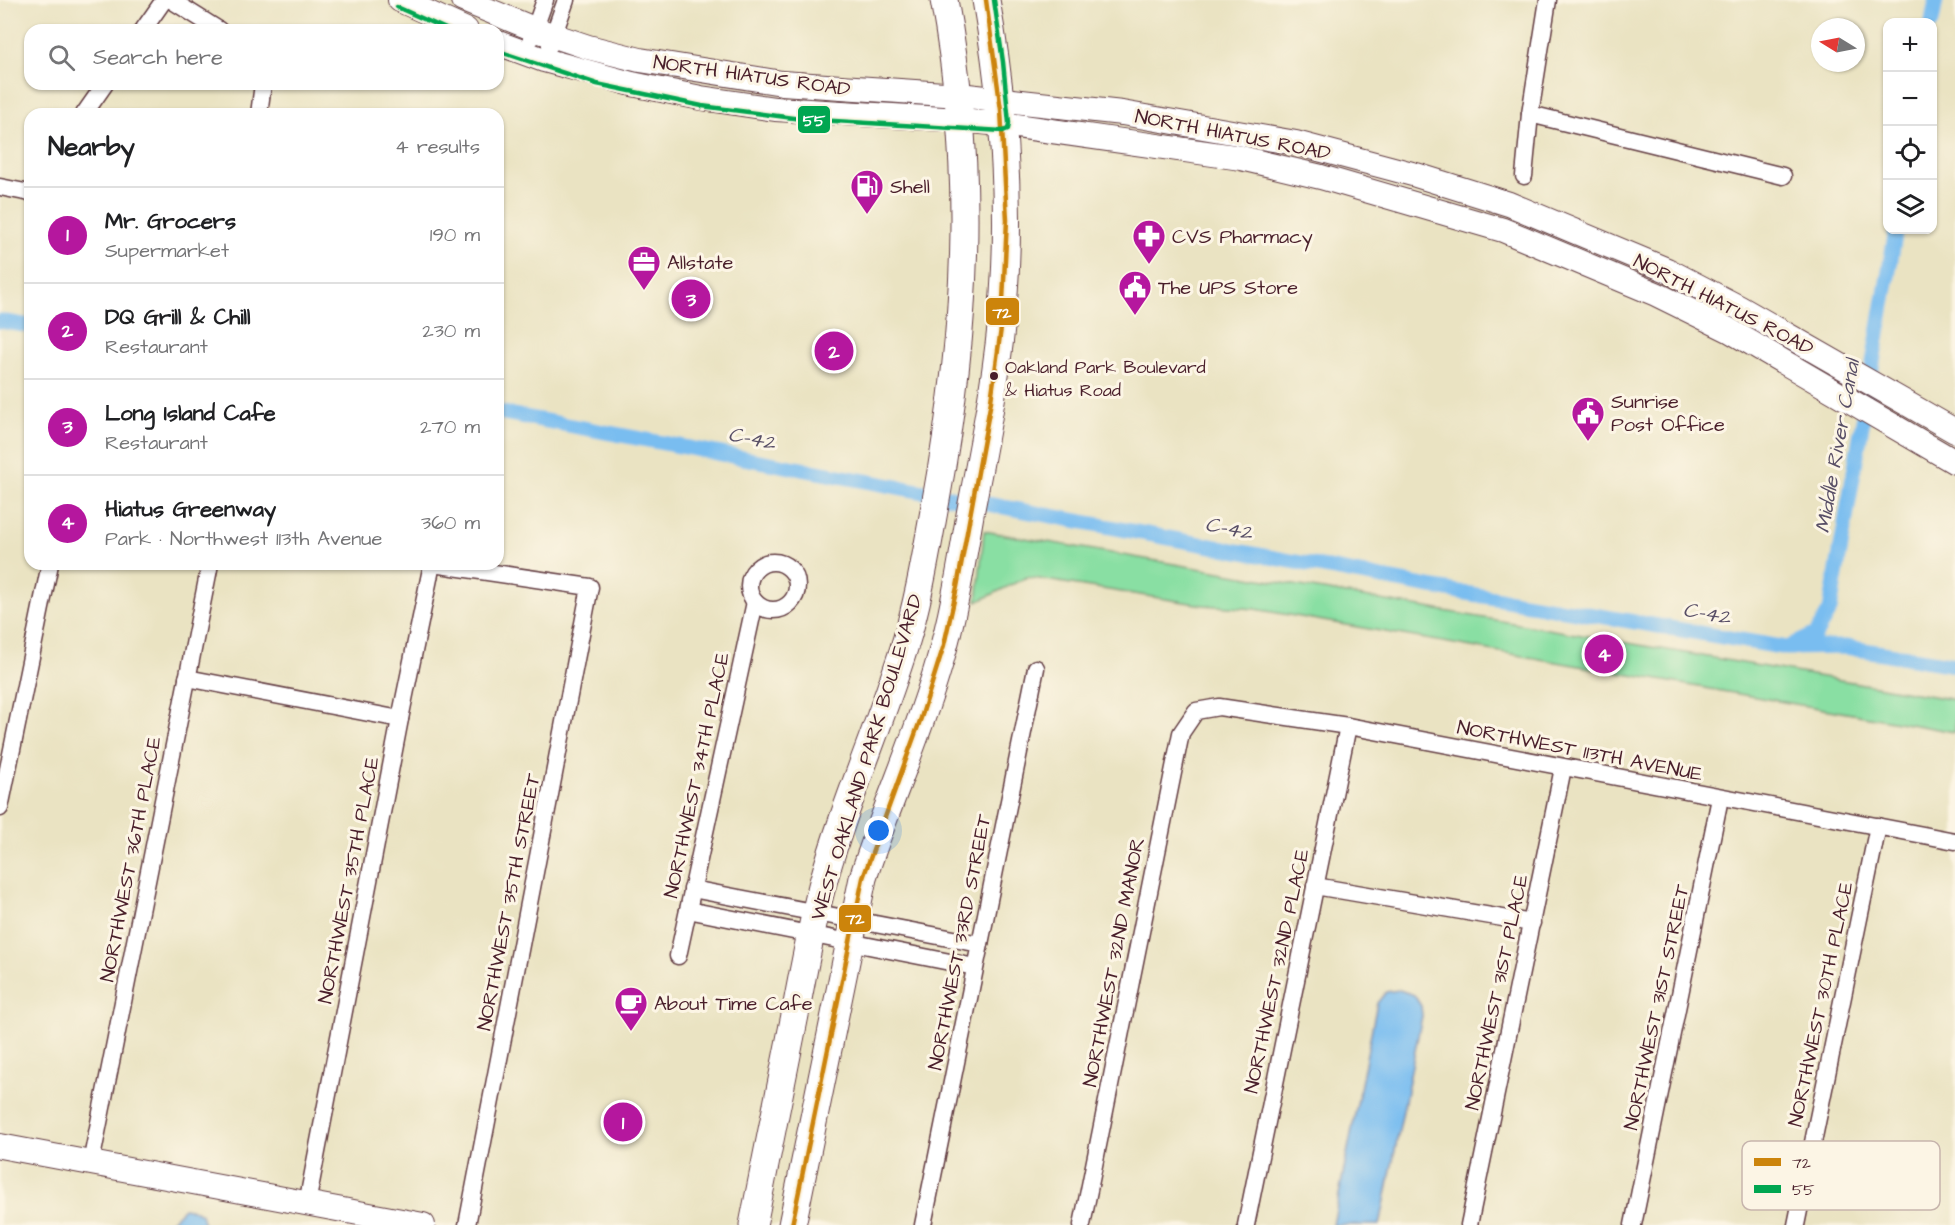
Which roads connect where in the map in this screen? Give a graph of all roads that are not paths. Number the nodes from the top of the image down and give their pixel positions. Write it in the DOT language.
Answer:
graph roads {
  1 [pos="164,0"];
  2 [pos="171,0"];
  3 [pos="400,0"];
  4 [pos="463,0"];
  5 [pos="544,0"];
  6 [pos="567,0"];
  7 [pos="944,0"];
  8 [pos="986,0"];
  9 [pos="1548,0"];
  10 [pos="147,24"];
  11 [pos="209,24"];
  12 [pos="453,24"];
  13 [pos="544,32"];
  14 [pos="504,45"];
  15 [pos="535,57"];
  16 [pos="101,90"];
  17 [pos="262,90"];
  18 [pos="960,107"];
  19 [pos="88,108"];
  20 [pos="260,108"];
  21 [pos="1001,111"];
  22 [pos="1530,114"];
  23 [pos="1524,176"];
  24 [pos="1783,176"];
  25 [pos="0,187"];
  26 [pos="24,191"];
  27 [pos="1955,431"];
  28 [pos="1955,462"];
  29 [pos="49,570"];
  30 [pos="209,570"];
  31 [pos="431,570"];
  32 [pos="472,570"];
  33 [pos="755,602"];
  34 [pos="1036,668"];
  35 [pos="187,678"];
  36 [pos="1196,711"];
  37 [pos="400,719"];
  38 [pos="1348,726"];
  39 [pos="1563,768"];
  40 [pos="1720,798"];
  41 [pos="0,808"];
  42 [pos="1878,826"];
  43 [pos="1955,841"];
  44 [pos="1315,886"];
  45 [pos="692,889"];
  46 [pos="688,910"];
  47 [pos="1532,923"];
  48 [pos="813,924"];
  49 [pos="851,932"];
  50 [pos="980,944"];
  51 [pos="678,956"];
  52 [pos="975,967"];
  53 [pos="1813,1141"];
  54 [pos="0,1146"];
  55 [pos="91,1163"];
  56 [pos="307,1204"];
  57 [pos="1799,1210"];
  58 [pos="423,1225"];
  59 [pos="467,1225"];
  60 [pos="753,1225"];
  61 [pos="792,1225"];
  62 [pos="923,1225"];
  63 [pos="1082,1225"];
  64 [pos="1246,1225"];
  65 [pos="1469,1225"];
  66 [pos="1633,1225"];
  67 [pos="1796,1225"];
  1 -- 10 [label="street"];
  2 -- 11 [label="street"];
  3 -- 12 [label="main road"];
  4 -- 13 [label="main road, NORTH HIATUS ROAD"];
  5 -- 13 [label="street"];
  6 -- 13 [label="street"];
  7 -- 18 [label="main road, WEST OAKLAND PARK BOULEVARD"];
  8 -- 21 [label="main road, WEST OAKLAND PARK BOULEVARD"];
  9 -- 22 [label="street"];
  13 -- 15 [label="street"];
  13 -- 18 [label="main road, NORTH HIATUS ROAD"];
  14 -- 15 [label="main road, NORTH HIATUS ROAD"];
  15 -- 18 [label="main road, NORTH HIATUS ROAD"];
  16 -- 19 [label="street"];
  17 -- 20 [label="street"];
  18 -- 21 [label="main road, NORTH HIATUS ROAD"];
  18 -- 48 [label="main road, WEST OAKLAND PARK BOULEVARD"];
  21 -- 27 [label="main road, NORTH HIATUS ROAD"];
  21 -- 28 [label="main road, NORTH HIATUS ROAD"];
  21 -- 49 [label="main road, WEST OAKLAND PARK BOULEVARD"];
  22 -- 23 [label="street"];
  22 -- 24 [label="street"];
  25 -- 26 [label="street"];
  29 -- 41 [label="street"];
  30 -- 35 [label="street, NORTHWEST 36TH PLACE"];
  31 -- 37 [label="street, NORTHWEST 35TH PLACE"];
  32 -- 59 [label="street, NORTHWEST 35TH STREET"];
  33 -- 45 [label="street, NORTHWEST 34TH PLACE"];
  34 -- 50 [label="street, NORTHWEST 33RD STREET"];
  35 -- 37 [label="street"];
  35 -- 55 [label="street, NORTHWEST 36TH PLACE"];
  36 -- 38 [label="street, NORTHWEST 113TH AVENUE"];
  36 -- 63 [label="street, NORTHWEST 32ND MANOR"];
  37 -- 56 [label="street, NORTHWEST 35TH PLACE"];
  38 -- 39 [label="street, NORTHWEST 113TH AVENUE"];
  38 -- 44 [label="street, NORTHWEST 32ND PLACE"];
  39 -- 40 [label="street, NORTHWEST 113TH AVENUE"];
  39 -- 47 [label="street, NORTHWEST 31ST PLACE"];
  40 -- 42 [label="street, NORTHWEST 113TH AVENUE"];
  40 -- 66 [label="street, NORTHWEST 31ST STREET"];
  42 -- 43 [label="street, NORTHWEST 113TH AVENUE"];
  42 -- 53 [label="street, NORTHWEST 30TH PLACE"];
  44 -- 47 [label="street"];
  44 -- 64 [label="street, NORTHWEST 32ND PLACE"];
  45 -- 46 [label="street, NORTHWEST 34TH PLACE"];
  45 -- 48 [label="street"];
  46 -- 48 [label="street"];
  46 -- 51 [label="street, NORTHWEST 34TH PLACE"];
  47 -- 65 [label="street, NORTHWEST 31ST PLACE"];
  48 -- 49 [label="street"];
  48 -- 60 [label="main road, WEST OAKLAND PARK BOULEVARD"];
  49 -- 50 [label="street"];
  49 -- 52 [label="street"];
  49 -- 61 [label="main road, WEST OAKLAND PARK BOULEVARD"];
  50 -- 52 [label="street, NORTHWEST 33RD STREET"];
  52 -- 62 [label="street, NORTHWEST 33RD STREET"];
  54 -- 55 [label="main road"];
  55 -- 56 [label="main road"];
  56 -- 58 [label="main road"];
  57 -- 67 [label="street, NORTHWEST 30TH PLACE"];
}
